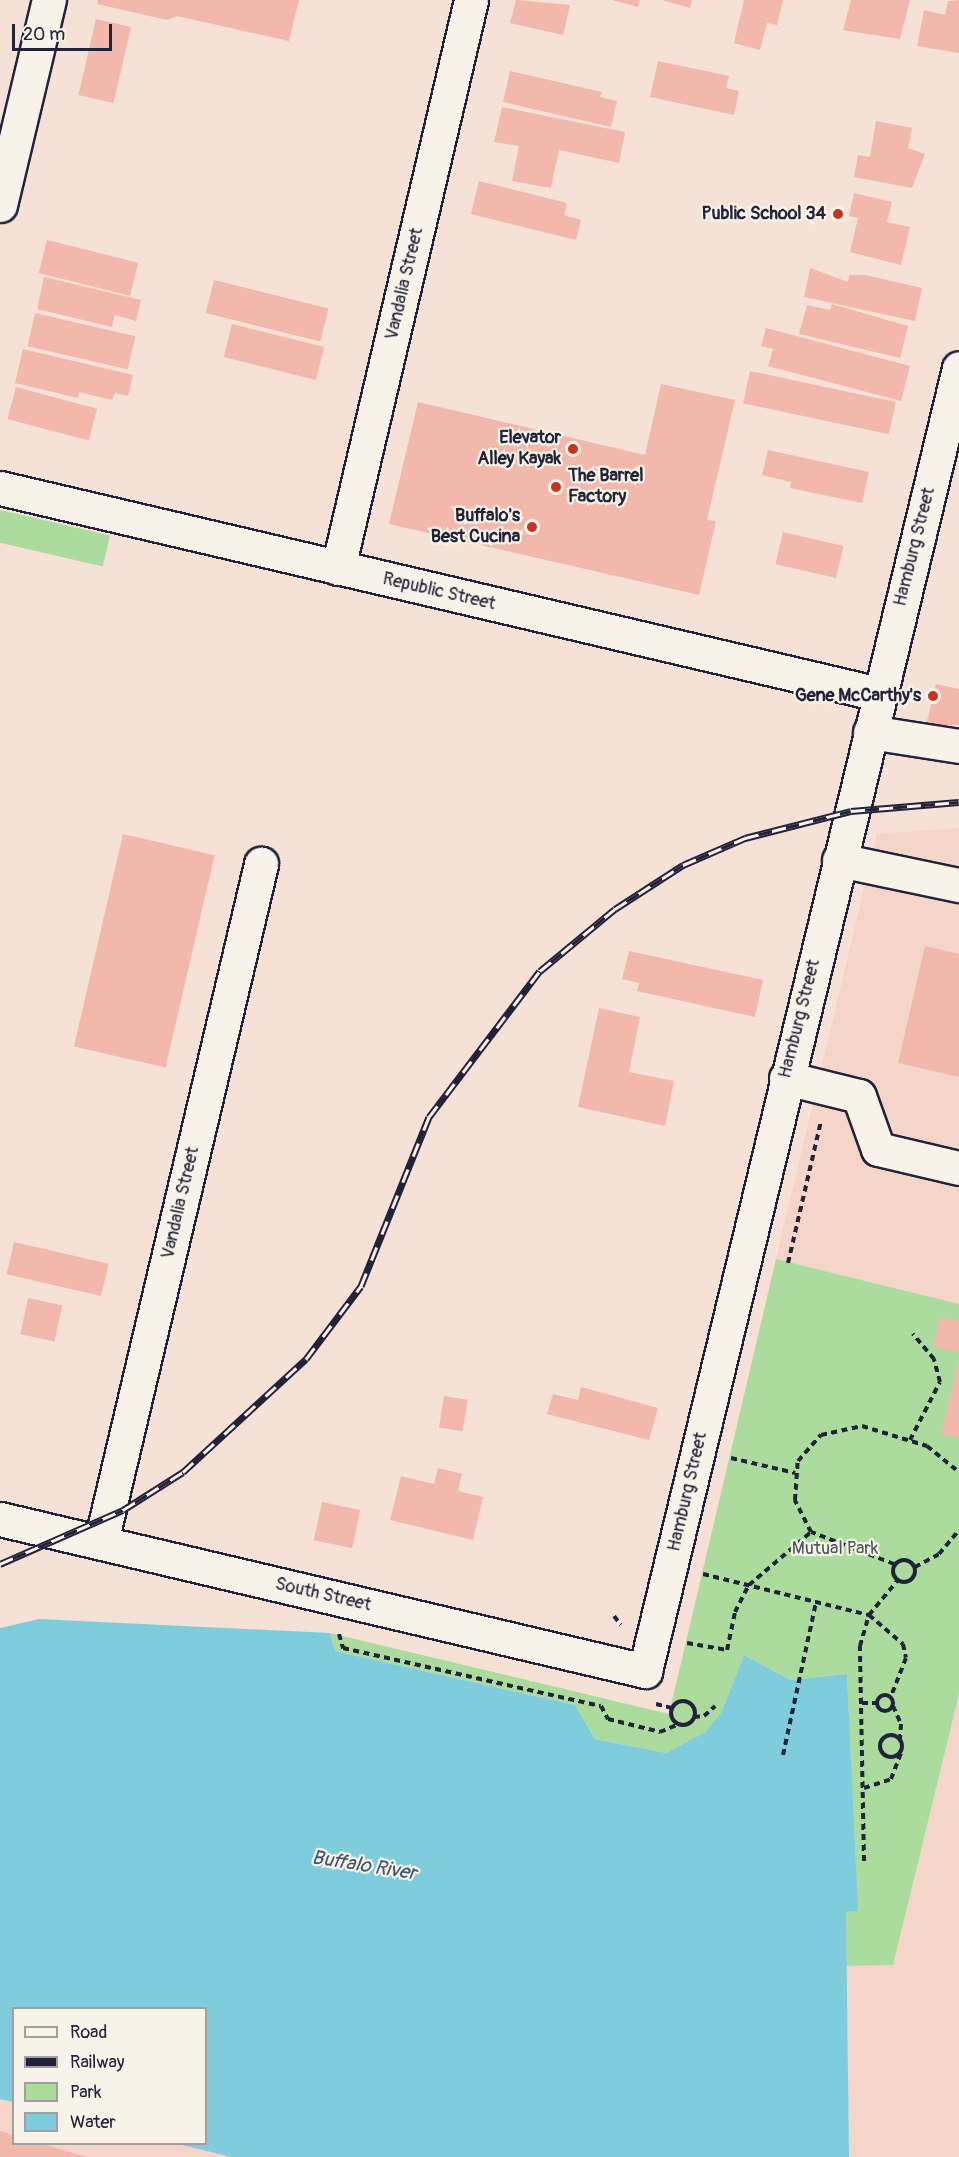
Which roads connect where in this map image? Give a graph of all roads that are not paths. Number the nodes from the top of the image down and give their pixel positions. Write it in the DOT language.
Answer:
graph roads {
  1 [pos="49,0"];
  2 [pos="471,0"];
  3 [pos="0,205"];
  4 [pos="959,368"];
  5 [pos="0,488"];
  6 [pos="338,568"];
  7 [pos="879,694"];
  8 [pos="870,732"];
  9 [pos="959,746"];
  10 [pos="839,860"];
  11 [pos="261,864"];
  12 [pos="959,885"];
  13 [pos="786,1078"];
  14 [pos="959,1168"];
  15 [pos="0,1519"];
  16 [pos="101,1542"];
  17 [pos="645,1671"];
  1 -- 3 [label="street"];
  2 -- 6 [label="street, Vandalia Street"];
  4 -- 7 [label="street, Hamburg Street"];
  5 -- 6 [label="street, Republic Street"];
  6 -- 7 [label="street, Republic Street"];
  7 -- 8 [label="street, Hamburg Street"];
  8 -- 9 [label="street"];
  8 -- 10 [label="street, Hamburg Street"];
  10 -- 12 [label="street"];
  10 -- 13 [label="street, Hamburg Street"];
  11 -- 16 [label="street, Vandalia Street"];
  13 -- 14 [label="street"];
  13 -- 17 [label="street, Hamburg Street"];
  15 -- 16 [label="street, South Street"];
  16 -- 17 [label="street, South Street"];
}
